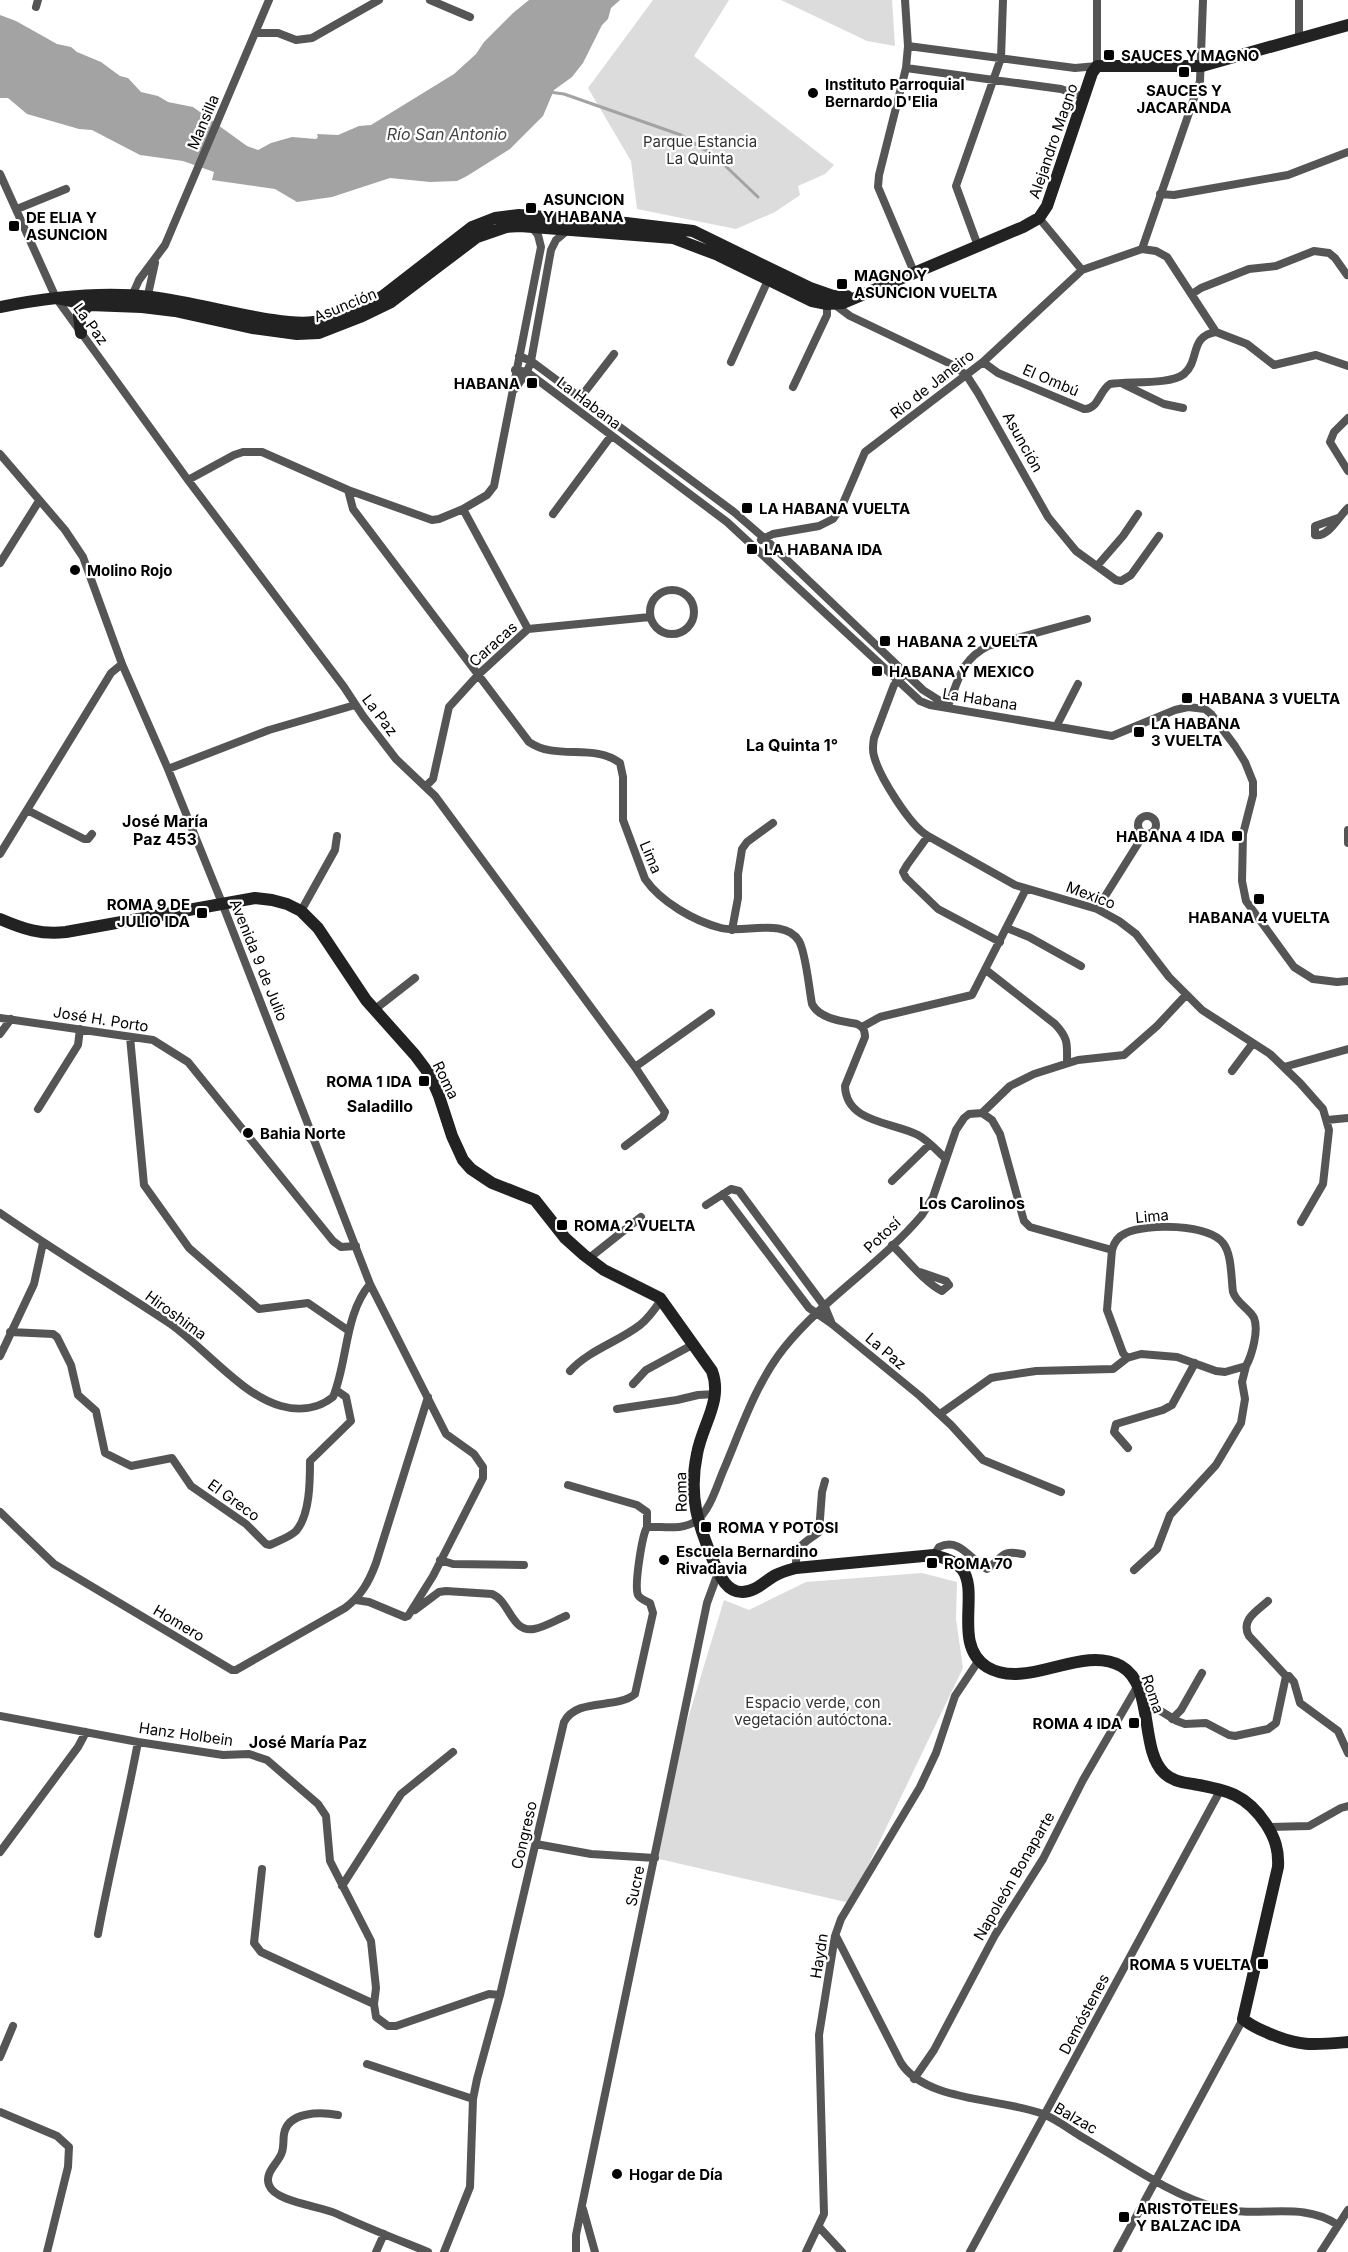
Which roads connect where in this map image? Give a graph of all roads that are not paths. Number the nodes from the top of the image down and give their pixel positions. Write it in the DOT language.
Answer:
graph roads {
  1 [pos="269,0"];
  2 [pos="379,0"];
  3 [pos="430,0"];
  4 [pos="905,0"];
  5 [pos="1003,0"];
  6 [pos="1097,0"];
  7 [pos="1203,0"];
  8 [pos="1299,0"];
  9 [pos="470,17"];
  10 [pos="1348,25"];
  11 [pos="256,33"];
  12 [pos="1299,38"];
  13 [pos="908,46"];
  14 [pos="1001,58"];
  15 [pos="1097,66"];
  16 [pos="1202,66"];
  17 [pos="906,69"];
  18 [pos="993,80"];
  19 [pos="1084,97"];
  20 [pos="1348,152"];
  21 [pos="0,174"];
  22 [pos="66,189"];
  23 [pos="1160,194"];
  24 [pos="17,209"];
  25 [pos="1039,218"];
  26 [pos="531,226"];
  27 [pos="626,228"];
  28 [pos="568,230"];
  29 [pos="978,246"];
  30 [pos="1142,249"];
  31 [pos="159,254"];
  32 [pos="1083,270"];
  33 [pos="914,272"];
  34 [pos="1347,274"];
  35 [pos="768,280"];
  36 [pos="871,290"];
  37 [pos="1191,294"];
  38 [pos="56,298"];
  39 [pos="138,301"];
  40 [pos="831,304"];
  41 [pos="89,305"];
  42 [pos="0,307"];
  43 [pos="1216,332"];
  44 [pos="81,333"];
  45 [pos="614,354"];
  46 [pos="519,356"];
  47 [pos="531,362"];
  48 [pos="730,362"];
  49 [pos="983,362"];
  50 [pos="1348,366"];
  51 [pos="515,370"];
  52 [pos="526,372"];
  53 [pos="967,376"];
  54 [pos="1120,382"];
  55 [pos="793,387"];
  56 [pos="513,392"];
  57 [pos="580,398"];
  58 [pos="1183,408"];
  59 [pos="1348,418"];
  60 [pos="611,436"];
  61 [pos="0,454"];
  62 [pos="1348,471"];
  63 [pos="188,480"];
  64 [pos="348,490"];
  65 [pos="39,501"];
  66 [pos="1348,508"];
  67 [pos="463,509"];
  68 [pos="553,514"];
  69 [pos="1138,514"];
  70 [pos="1338,518"];
  71 [pos="1159,536"];
  72 [pos="764,538"];
  73 [pos="755,546"];
  74 [pos="0,563"];
  75 [pos="1097,566"];
  76 [pos="650,617"];
  77 [pos="1087,619"];
  78 [pos="528,629"];
  79 [pos="122,664"];
  80 [pos="479,674"];
  81 [pos="905,674"];
  82 [pos="897,681"];
  83 [pos="1078,684"];
  84 [pos="355,705"];
  85 [pos="948,706"];
  86 [pos="1057,725"];
  87 [pos="168,769"];
  88 [pos="426,786"];
  89 [pos="27,810"];
  90 [pos="772,824"];
  91 [pos="1348,830"];
  92 [pos="92,834"];
  93 [pos="1144,834"];
  94 [pos="337,836"];
  95 [pos="928,836"];
  96 [pos="1348,843"];
  97 [pos="0,854"];
  98 [pos="1026,889"];
  99 [pos="222,903"];
  100 [pos="1097,909"];
  101 [pos="301,911"];
  102 [pos="0,919"];
  103 [pos="1007,928"];
  104 [pos="732,930"];
  105 [pos="1000,942"];
  106 [pos="1081,966"];
  107 [pos="986,970"];
  108 [pos="415,978"];
  109 [pos="1348,981"];
  110 [pos="1186,995"];
  111 [pos="374,1010"];
  112 [pos="711,1013"];
  113 [pos="0,1017"];
  114 [pos="11,1019"];
  115 [pos="862,1027"];
  116 [pos="80,1029"];
  117 [pos="0,1034"];
  118 [pos="130,1037"];
  119 [pos="1253,1043"];
  120 [pos="1348,1049"];
  121 [pos="1067,1063"];
  122 [pos="635,1067"];
  123 [pos="1284,1067"];
  124 [pos="1232,1071"];
  125 [pos="38,1109"];
  126 [pos="982,1113"];
  127 [pos="1348,1118"];
  128 [pos="1327,1120"];
  129 [pos="930,1144"];
  130 [pos="625,1146"];
  131 [pos="946,1159"];
  132 [pos="892,1180"];
  133 [pos="723,1194"];
  134 [pos="706,1205"];
  135 [pos="0,1214"];
  136 [pos="641,1217"];
  137 [pos="1300,1222"];
  138 [pos="43,1243"];
  139 [pos="892,1245"];
  140 [pos="356,1246"];
  141 [pos="1112,1250"];
  142 [pos="588,1258"];
  143 [pos="920,1272"];
  144 [pos="370,1284"];
  145 [pos="661,1300"];
  146 [pos="825,1307"];
  147 [pos="816,1314"];
  148 [pos="832,1324"];
  149 [pos="349,1331"];
  150 [pos="6,1336"];
  151 [pos="694,1344"];
  152 [pos="0,1356"];
  153 [pos="1127,1358"];
  154 [pos="1195,1364"];
  155 [pos="1246,1366"];
  156 [pos="570,1371"];
  157 [pos="633,1384"];
  158 [pos="336,1390"];
  159 [pos="716,1394"];
  160 [pos="428,1397"];
  161 [pos="617,1410"];
  162 [pos="940,1414"];
  163 [pos="1128,1448"];
  164 [pos="825,1481"];
  165 [pos="568,1485"];
  166 [pos="1061,1492"];
  167 [pos="0,1512"];
  168 [pos="697,1521"];
  169 [pos="647,1527"];
  170 [pos="1022,1554"];
  171 [pos="934,1555"];
  172 [pos="440,1560"];
  173 [pos="524,1565"];
  174 [pos="796,1568"];
  175 [pos="1134,1570"];
  176 [pos="718,1573"];
  177 [pos="356,1600"];
  178 [pos="1268,1601"];
  179 [pos="412,1612"];
  180 [pos="566,1617"];
  181 [pos="979,1660"];
  182 [pos="1202,1673"];
  183 [pos="1286,1676"];
  184 [pos="1137,1687"];
  185 [pos="1144,1711"];
  186 [pos="0,1716"];
  187 [pos="1172,1719"];
  188 [pos="86,1732"];
  189 [pos="138,1742"];
  190 [pos="453,1752"];
  191 [pos="1348,1753"];
  192 [pos="1221,1789"];
  193 [pos="1348,1806"];
  194 [pos="1268,1827"];
  195 [pos="536,1844"];
  196 [pos="0,1852"];
  197 [pos="655,1858"];
  198 [pos="262,1869"];
  199 [pos="342,1886"];
  200 [pos="99,1934"];
  201 [pos="836,1935"];
  202 [pos="500,1995"];
  203 [pos="374,2004"];
  204 [pos="1243,2019"];
  205 [pos="13,2026"];
  206 [pos="1348,2042"];
  207 [pos="0,2057"];
  208 [pos="367,2064"];
  209 [pos="914,2079"];
  210 [pos="473,2099"];
  211 [pos="0,2112"];
  212 [pos="338,2115"];
  213 [pos="1045,2115"];
  214 [pos="1155,2180"];
  215 [pos="582,2205"];
  216 [pos="1348,2210"];
  217 [pos="1338,2225"];
  218 [pos="819,2227"];
  219 [pos="384,2234"];
  220 [pos="595,2250"];
  221 [pos="47,2252"];
  222 [pos="376,2252"];
  223 [pos="428,2252"];
  224 [pos="444,2252"];
  225 [pos="576,2252"];
  226 [pos="605,2252"];
  227 [pos="806,2252"];
  228 [pos="842,2252"];
  229 [pos="970,2252"];
  230 [pos="1117,2252"];
  231 [pos="1321,2252"];
  1 -- 11 [label="street, Mansilla"];
  2 -- 11 [label="street"];
  3 -- 9 [label="street"];
  4 -- 13 [label="street"];
  5 -- 14 [label="street"];
  6 -- 15 [label="street, Alejandro Magno"];
  7 -- 16 [label="street"];
  8 -- 12 [label="street"];
  10 -- 12 [label="main road"];
  11 -- 31 [label="street, Mansilla"];
  12 -- 16 [label="main road"];
  13 -- 14 [label="street"];
  13 -- 17 [label="street"];
  14 -- 15 [label="street"];
  14 -- 18 [label="street"];
  15 -- 16 [label="main road"];
  15 -- 19 [label="main road, Alejandro Magno"];
  16 -- 23 [label="street"];
  17 -- 18 [label="street"];
  17 -- 33 [label="street"];
  18 -- 19 [label="street"];
  18 -- 29 [label="street"];
  19 -- 25 [label="main road, Alejandro Magno"];
  20 -- 23 [label="street"];
  21 -- 24 [label="street, La Paz"];
  22 -- 24 [label="street"];
  23 -- 30 [label="street"];
  24 -- 38 [label="street, La Paz"];
  25 -- 29 [label="main road, Alejandro Magno"];
  25 -- 32 [label="street"];
  26 -- 28 [label="main road, Asunción"];
  26 -- 39 [label="main road, Asunción"];
  26 -- 46 [label="street"];
  27 -- 28 [label="main road, Asunción"];
  27 -- 35 [label="main road, Asunción"];
  27 -- 36 [label="main road, Asunción"];
  27 -- 39 [label="main road, Asunción"];
  28 -- 47 [label="street"];
  29 -- 33 [label="main road, Alejandro Magno"];
  30 -- 32 [label="street, Río de Janeiro"];
  30 -- 37 [label="street"];
  31 -- 39 [label="street, Mansilla"];
  31 -- 39 [label="street, Mansilla"];
  32 -- 49 [label="street, Río de Janeiro"];
  33 -- 36 [label="main road, Alejandro Magno"];
  34 -- 37 [label="street"];
  35 -- 40 [label="main road, Asunción"];
  35 -- 48 [label="street"];
  36 -- 40 [label="main road"];
  37 -- 43 [label="street"];
  38 -- 39 [label="main road, Asunción"];
  38 -- 41 [label="main road, Asunción"];
  38 -- 42 [label="main road, Asunción"];
  38 -- 44 [label="street, La Paz"];
  39 -- 41 [label="main road, Asunción"];
  40 -- 53 [label="street, Asunción"];
  40 -- 55 [label="street"];
  41 -- 44 [label="main road"];
  43 -- 50 [label="street"];
  43 -- 54 [label="street"];
  44 -- 63 [label="street, La Paz"];
  45 -- 57 [label="street"];
  46 -- 47 [label="street"];
  46 -- 51 [label="street"];
  47 -- 52 [label="street"];
  47 -- 57 [label="street"];
  49 -- 53 [label="street, Río de Janeiro"];
  49 -- 54 [label="street, El Ombú"];
  51 -- 52 [label="street, La Habana"];
  51 -- 56 [label="street"];
  52 -- 56 [label="street"];
  52 -- 60 [label="street, La Habana"];
  53 -- 72 [label="street, Río de Janeiro"];
  53 -- 75 [label="street, Asunción"];
  54 -- 58 [label="street"];
  56 -- 67 [label="street"];
  57 -- 72 [label="street"];
  59 -- 62 [label="street"];
  60 -- 68 [label="street"];
  60 -- 73 [label="street, La Habana"];
  61 -- 65 [label="street, Avenida 9 de Julio"];
  63 -- 64 [label="street"];
  63 -- 84 [label="street, La Paz"];
  64 -- 67 [label="street"];
  64 -- 80 [label="street, Lima"];
  65 -- 74 [label="street"];
  65 -- 79 [label="street, Avenida 9 de Julio"];
  66 -- 70 [label="street"];
  67 -- 78 [label="street"];
  69 -- 75 [label="street"];
  71 -- 75 [label="street, Asunción"];
  72 -- 73 [label="street, Río de Janeiro"];
  72 -- 81 [label="street"];
  73 -- 82 [label="street, La Habana"];
  76 -- 76 [label="street"];
  76 -- 78 [label="street, Caracas"];
  77 -- 85 [label="street"];
  78 -- 80 [label="street, Caracas"];
  79 -- 87 [label="street, Avenida 9 de Julio"];
  79 -- 89 [label="street"];
  80 -- 88 [label="street, Caracas"];
  80 -- 104 [label="street, Lima"];
  81 -- 82 [label="street, Mexico"];
  81 -- 85 [label="street"];
  82 -- 85 [label="street, La Habana"];
  82 -- 95 [label="street, Mexico"];
  83 -- 86 [label="street"];
  84 -- 87 [label="street"];
  84 -- 88 [label="street, La Paz"];
  85 -- 86 [label="street, La Habana"];
  86 -- 109 [label="street, La Habana"];
  87 -- 99 [label="street, Avenida 9 de Julio"];
  88 -- 122 [label="street, La Paz"];
  89 -- 92 [label="street"];
  89 -- 97 [label="street"];
  90 -- 104 [label="street"];
  91 -- 96 [label="street"];
  93 -- 100 [label="street"];
  94 -- 101 [label="street"];
  95 -- 98 [label="street, Mexico"];
  95 -- 105 [label="street"];
  98 -- 100 [label="street, Mexico"];
  98 -- 103 [label="street"];
  99 -- 101 [label="main road, Roma"];
  99 -- 102 [label="main road, Roma"];
  99 -- 140 [label="street, Avenida 9 de Julio"];
  100 -- 110 [label="street, Mexico"];
  101 -- 111 [label="main road, Roma"];
  103 -- 105 [label="street"];
  103 -- 106 [label="street"];
  104 -- 115 [label="street, Lima"];
  105 -- 107 [label="street"];
  107 -- 115 [label="street"];
  107 -- 121 [label="street"];
  108 -- 111 [label="street"];
  110 -- 119 [label="street, Mexico"];
  110 -- 121 [label="street, Potosí"];
  111 -- 142 [label="main road, Roma"];
  112 -- 122 [label="street"];
  113 -- 114 [label="street, José H. Porto"];
  114 -- 116 [label="street, José H. Porto"];
  114 -- 117 [label="street"];
  115 -- 129 [label="street"];
  116 -- 118 [label="street, José H. Porto"];
  116 -- 125 [label="street"];
  118 -- 140 [label="street, José H. Porto"];
  118 -- 149 [label="street"];
  119 -- 123 [label="street, Mexico"];
  119 -- 124 [label="street"];
  120 -- 123 [label="street"];
  121 -- 126 [label="street, Potosí"];
  122 -- 130 [label="street, La Paz"];
  123 -- 128 [label="street, Mexico"];
  126 -- 131 [label="street, Potosí"];
  126 -- 141 [label="street"];
  127 -- 128 [label="street"];
  128 -- 137 [label="street"];
  129 -- 131 [label="street"];
  129 -- 132 [label="street"];
  131 -- 139 [label="street, Potosí"];
  133 -- 134 [label="street"];
  133 -- 146 [label="street"];
  133 -- 147 [label="street, La Paz"];
  135 -- 138 [label="street, Hiroshima"];
  136 -- 142 [label="street"];
  138 -- 150 [label="street"];
  138 -- 158 [label="street, Hiroshima"];
  139 -- 143 [label="street"];
  139 -- 146 [label="street, Potosí"];
  140 -- 144 [label="street, Avenida 9 de Julio"];
  141 -- 153 [label="street"];
  141 -- 155 [label="street, Lima"];
  142 -- 145 [label="main road, Roma"];
  144 -- 149 [label="street"];
  144 -- 160 [label="street, Avenida 9 de Julio"];
  145 -- 151 [label="main road, Roma"];
  145 -- 156 [label="street"];
  146 -- 147 [label="street, Potosí"];
  146 -- 148 [label="street"];
  147 -- 148 [label="street, La Paz"];
  147 -- 168 [label="street, Potosí"];
  148 -- 162 [label="street, La Paz"];
  149 -- 158 [label="street"];
  150 -- 152 [label="street"];
  150 -- 158 [label="street, El Greco"];
  151 -- 157 [label="street"];
  151 -- 159 [label="main road, Roma"];
  153 -- 154 [label="street"];
  153 -- 162 [label="street"];
  154 -- 155 [label="street"];
  154 -- 163 [label="street"];
  155 -- 175 [label="street"];
  159 -- 161 [label="street"];
  159 -- 168 [label="main road, Roma"];
  160 -- 172 [label="street, Avenida 9 de Julio"];
  160 -- 177 [label="street"];
  162 -- 166 [label="street, La Paz"];
  164 -- 174 [label="street"];
  165 -- 169 [label="street"];
  167 -- 177 [label="street, Homero"];
  168 -- 169 [label="street"];
  168 -- 176 [label="main road, Roma"];
  169 -- 195 [label="street, Congreso"];
  170 -- 171 [label="street"];
  171 -- 174 [label="main road, Roma"];
  171 -- 181 [label="main road"];
  172 -- 173 [label="street"];
  172 -- 179 [label="street"];
  174 -- 176 [label="main road, Roma"];
  176 -- 197 [label="street, Sucre"];
  177 -- 179 [label="street"];
  178 -- 183 [label="street"];
  179 -- 180 [label="street"];
  181 -- 184 [label="main road, Roma"];
  181 -- 201 [label="street, Haydn"];
  182 -- 187 [label="street"];
  183 -- 187 [label="street"];
  183 -- 191 [label="street"];
  184 -- 185 [label="main road, Roma"];
  184 -- 209 [label="street, Napoleón Bonaparte"];
  185 -- 187 [label="street"];
  185 -- 192 [label="main road, Roma"];
  186 -- 188 [label="street, Hanz Holbein"];
  188 -- 189 [label="street, Hanz Holbein"];
  188 -- 196 [label="street"];
  189 -- 199 [label="street, Hanz Holbein"];
  189 -- 200 [label="street"];
  190 -- 199 [label="street"];
  192 -- 194 [label="main road, Roma"];
  192 -- 213 [label="street, Demóstenes"];
  193 -- 194 [label="street"];
  194 -- 204 [label="main road, Roma"];
  195 -- 197 [label="street"];
  195 -- 202 [label="street, Congreso"];
  197 -- 215 [label="street, Sucre"];
  198 -- 203 [label="street"];
  199 -- 203 [label="street, Hanz Holbein"];
  201 -- 209 [label="street"];
  201 -- 218 [label="street, Haydn"];
  202 -- 203 [label="street"];
  202 -- 210 [label="street, Congreso"];
  204 -- 206 [label="main road"];
  204 -- 214 [label="street"];
  205 -- 207 [label="street"];
  208 -- 210 [label="street"];
  209 -- 213 [label="street, Balzac"];
  210 -- 224 [label="street, Congreso"];
  211 -- 221 [label="street"];
  212 -- 219 [label="street"];
  213 -- 214 [label="street, Balzac"];
  213 -- 229 [label="street, Demóstenes"];
  214 -- 217 [label="street, Balzac"];
  214 -- 230 [label="street"];
  215 -- 220 [label="street, Sucre"];
  215 -- 225 [label="street, Sucre"];
  216 -- 217 [label="street"];
  217 -- 231 [label="street"];
  218 -- 227 [label="street, Haydn"];
  218 -- 228 [label="street"];
  219 -- 222 [label="street"];
  219 -- 223 [label="street"];
  220 -- 226 [label="street"];
}
